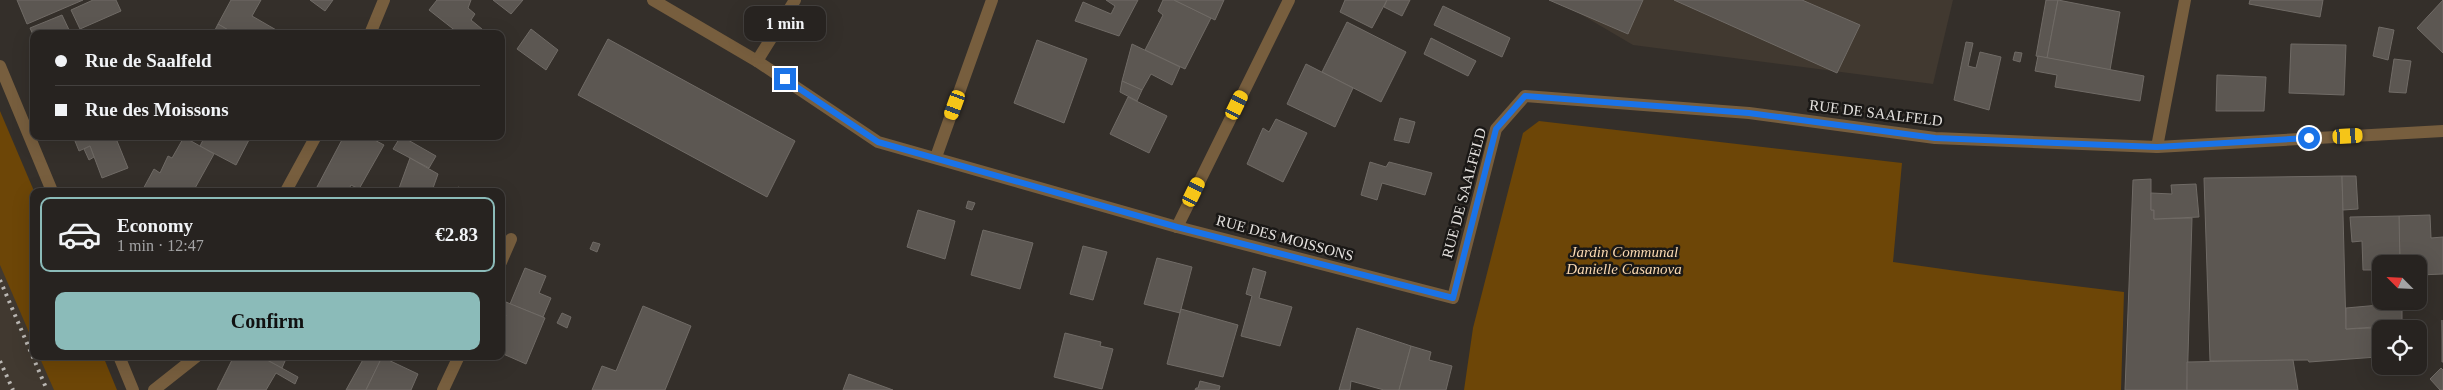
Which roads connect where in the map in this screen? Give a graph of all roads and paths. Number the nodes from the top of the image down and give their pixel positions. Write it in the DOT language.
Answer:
graph roads {
  1 [pos="384,0"];
  2 [pos="652,0"];
  3 [pos="795,0"];
  4 [pos="992,0"];
  5 [pos="1289,0"];
  6 [pos="2185,0"];
  7 [pos="372,30"];
  8 [pos="757,62"];
  9 [pos="0,66"];
  10 [pos="2443,132"];
  11 [pos="30,138"];
  12 [pos="31,140"];
  13 [pos="314,140"];
  14 [pos="2157,147"];
  15 [pos="936,157"];
  16 [pos="51,188"];
  17 [pos="288,188"];
  18 [pos="1177,227"];
  19 [pos="512,240"];
  20 [pos="505,254"];
  21 [pos="1453,298"];
  22 [pos="121,360"];
  23 [pos="192,360"];
  24 [pos="457,360"];
  25 [pos="133,390"];
  26 [pos="154,390"];
  27 [pos="443,390"];
  1 -- 7 [label="street"];
  2 -- 8 [label="street, RUE DES MOISSONS"];
  3 -- 8 [label="street"];
  4 -- 15 [label="street"];
  5 -- 18 [label="street"];
  6 -- 14 [label="street"];
  8 -- 15 [label="street, RUE DES MOISSONS"];
  9 -- 11 [label="street"];
  10 -- 14 [label="street, RUE DE SAALFELD"];
  12 -- 16 [label="street"];
  13 -- 17 [label="street"];
  14 -- 21 [label="street, RUE DE SAALFELD"];
  15 -- 18 [label="street, RUE DES MOISSONS"];
  18 -- 21 [label="street, RUE DES MOISSONS"];
  19 -- 20 [label="street"];
  22 -- 25 [label="street"];
  23 -- 26 [label="street"];
  24 -- 27 [label="street"];
}
